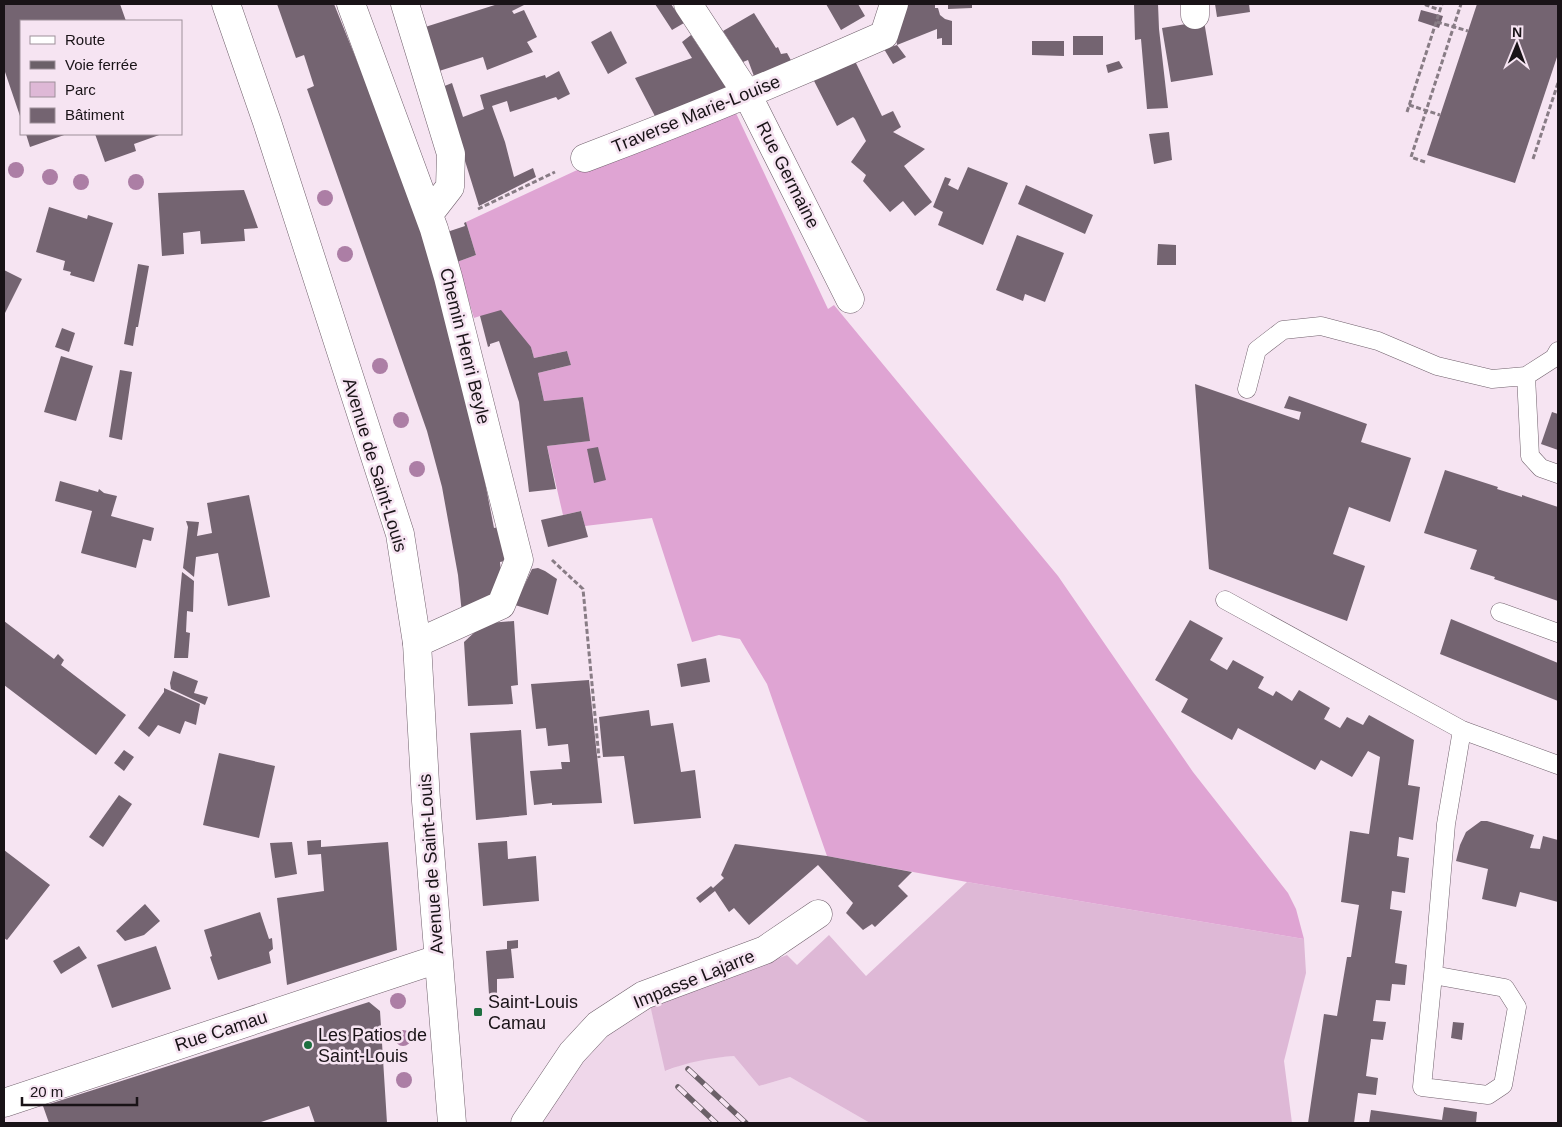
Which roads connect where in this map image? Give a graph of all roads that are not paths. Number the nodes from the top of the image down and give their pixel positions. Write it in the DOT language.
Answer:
graph roads {
  1 [pos="226,4"];
  2 [pos="351,4"];
  3 [pos="405,4"];
  4 [pos="688,4"];
  5 [pos="894,4"];
  6 [pos="747,94"];
  7 [pos="585,158"];
  8 [pos="429,214"];
  9 [pos="850,299"];
  10 [pos="1558,351"];
  11 [pos="1526,376"];
  12 [pos="1247,389"];
  13 [pos="1558,474"];
  14 [pos="1225,600"];
  15 [pos="1500,612"];
  16 [pos="1558,634"];
  17 [pos="416,643"];
  18 [pos="1462,730"];
  19 [pos="1558,765"];
  20 [pos="818,914"];
  21 [pos="438,959"];
  22 [pos="1433,975"];
  23 [pos="4,1103"];
  24 [pos="452,1123"];
  25 [pos="525,1123"];
  1 -- 17 [label="street, Avenue de Saint-Louis"];
  2 -- 8 [label="street, Chemin Henri Beyle"];
  3 -- 8 [label="street"];
  4 -- 6 [label="street, Rue Germaine"];
  5 -- 6 [label="street, Traverse Marie-Louise"];
  6 -- 7 [label="street, Traverse Marie-Louise"];
  6 -- 9 [label="street, Rue Germaine"];
  8 -- 17 [label="street, Chemin Henri Beyle"];
  10 -- 11 [label="lane"];
  11 -- 12 [label="lane"];
  11 -- 13 [label="lane"];
  14 -- 18 [label="lane"];
  15 -- 16 [label="lane"];
  17 -- 21 [label="street, Avenue de Saint-Louis"];
  18 -- 19 [label="lane"];
  18 -- 22 [label="lane"];
  20 -- 25 [label="street, Impasse Lajarre"];
  21 -- 23 [label="street, Rue Camau"];
  21 -- 24 [label="street, Avenue de Saint-Louis"];
  22 -- 22 [label="lane"];
}
